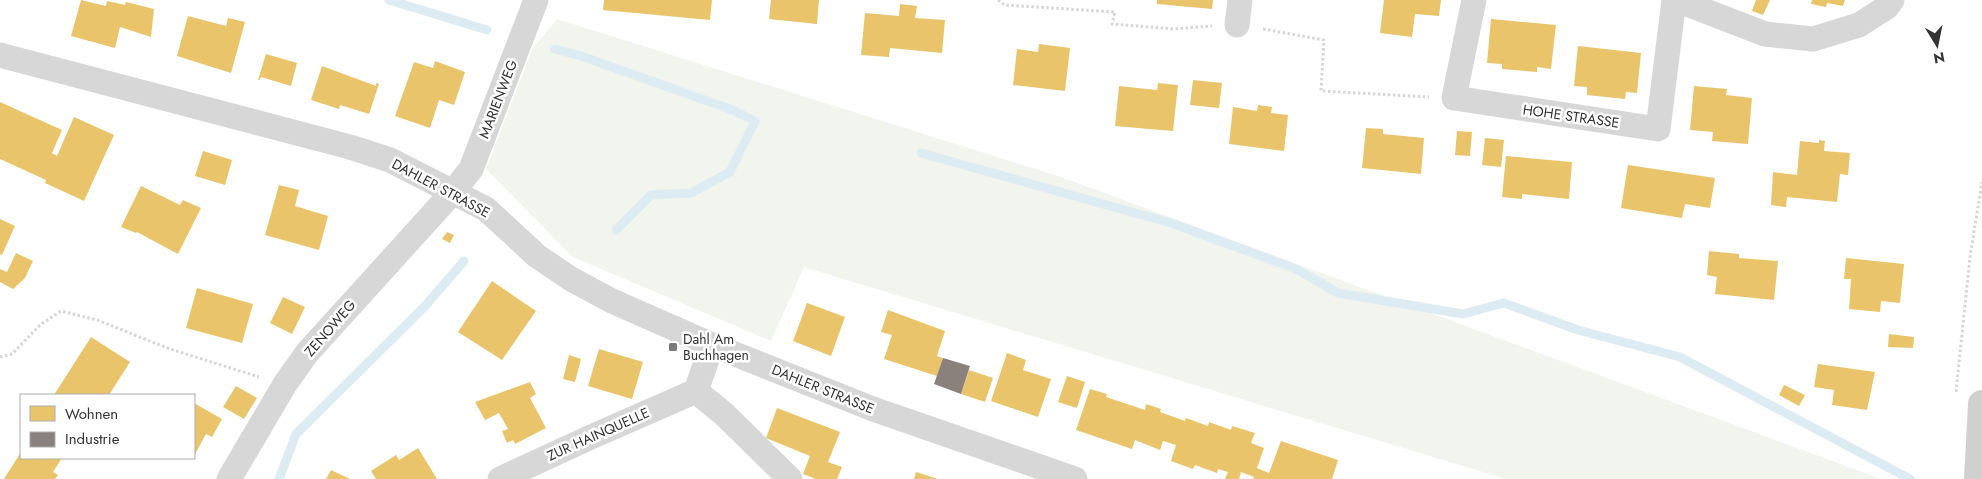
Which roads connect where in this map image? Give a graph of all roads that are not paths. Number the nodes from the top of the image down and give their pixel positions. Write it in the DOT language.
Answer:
graph roads {
  1 [pos="536,0"];
  2 [pos="1240,0"];
  3 [pos="1474,0"];
  4 [pos="1676,0"];
  5 [pos="1892,0"];
  6 [pos="1237,25"];
  7 [pos="0,55"];
  8 [pos="452,193"];
  9 [pos="712,345"];
  10 [pos="696,391"];
  11 [pos="1982,404"];
  12 [pos="229,479"];
  13 [pos="500,479"];
  14 [pos="790,479"];
  15 [pos="1075,479"];
  16 [pos="1978,479"];
  1 -- 8 [label="street, MARIENWEG"];
  2 -- 6 [label="street"];
  3 -- 4 [label="street, HOHE STRASSE"];
  4 -- 5 [label="street, HOHE STRASSE"];
  7 -- 8 [label="street, DAHLER STRASSE"];
  8 -- 9 [label="street, DAHLER STRASSE"];
  8 -- 12 [label="street, ZENOWEG"];
  9 -- 10 [label="street"];
  9 -- 15 [label="street, DAHLER STRASSE"];
  10 -- 13 [label="street, ZUR HAINQUELLE"];
  10 -- 14 [label="street"];
  11 -- 16 [label="main road"];
}
